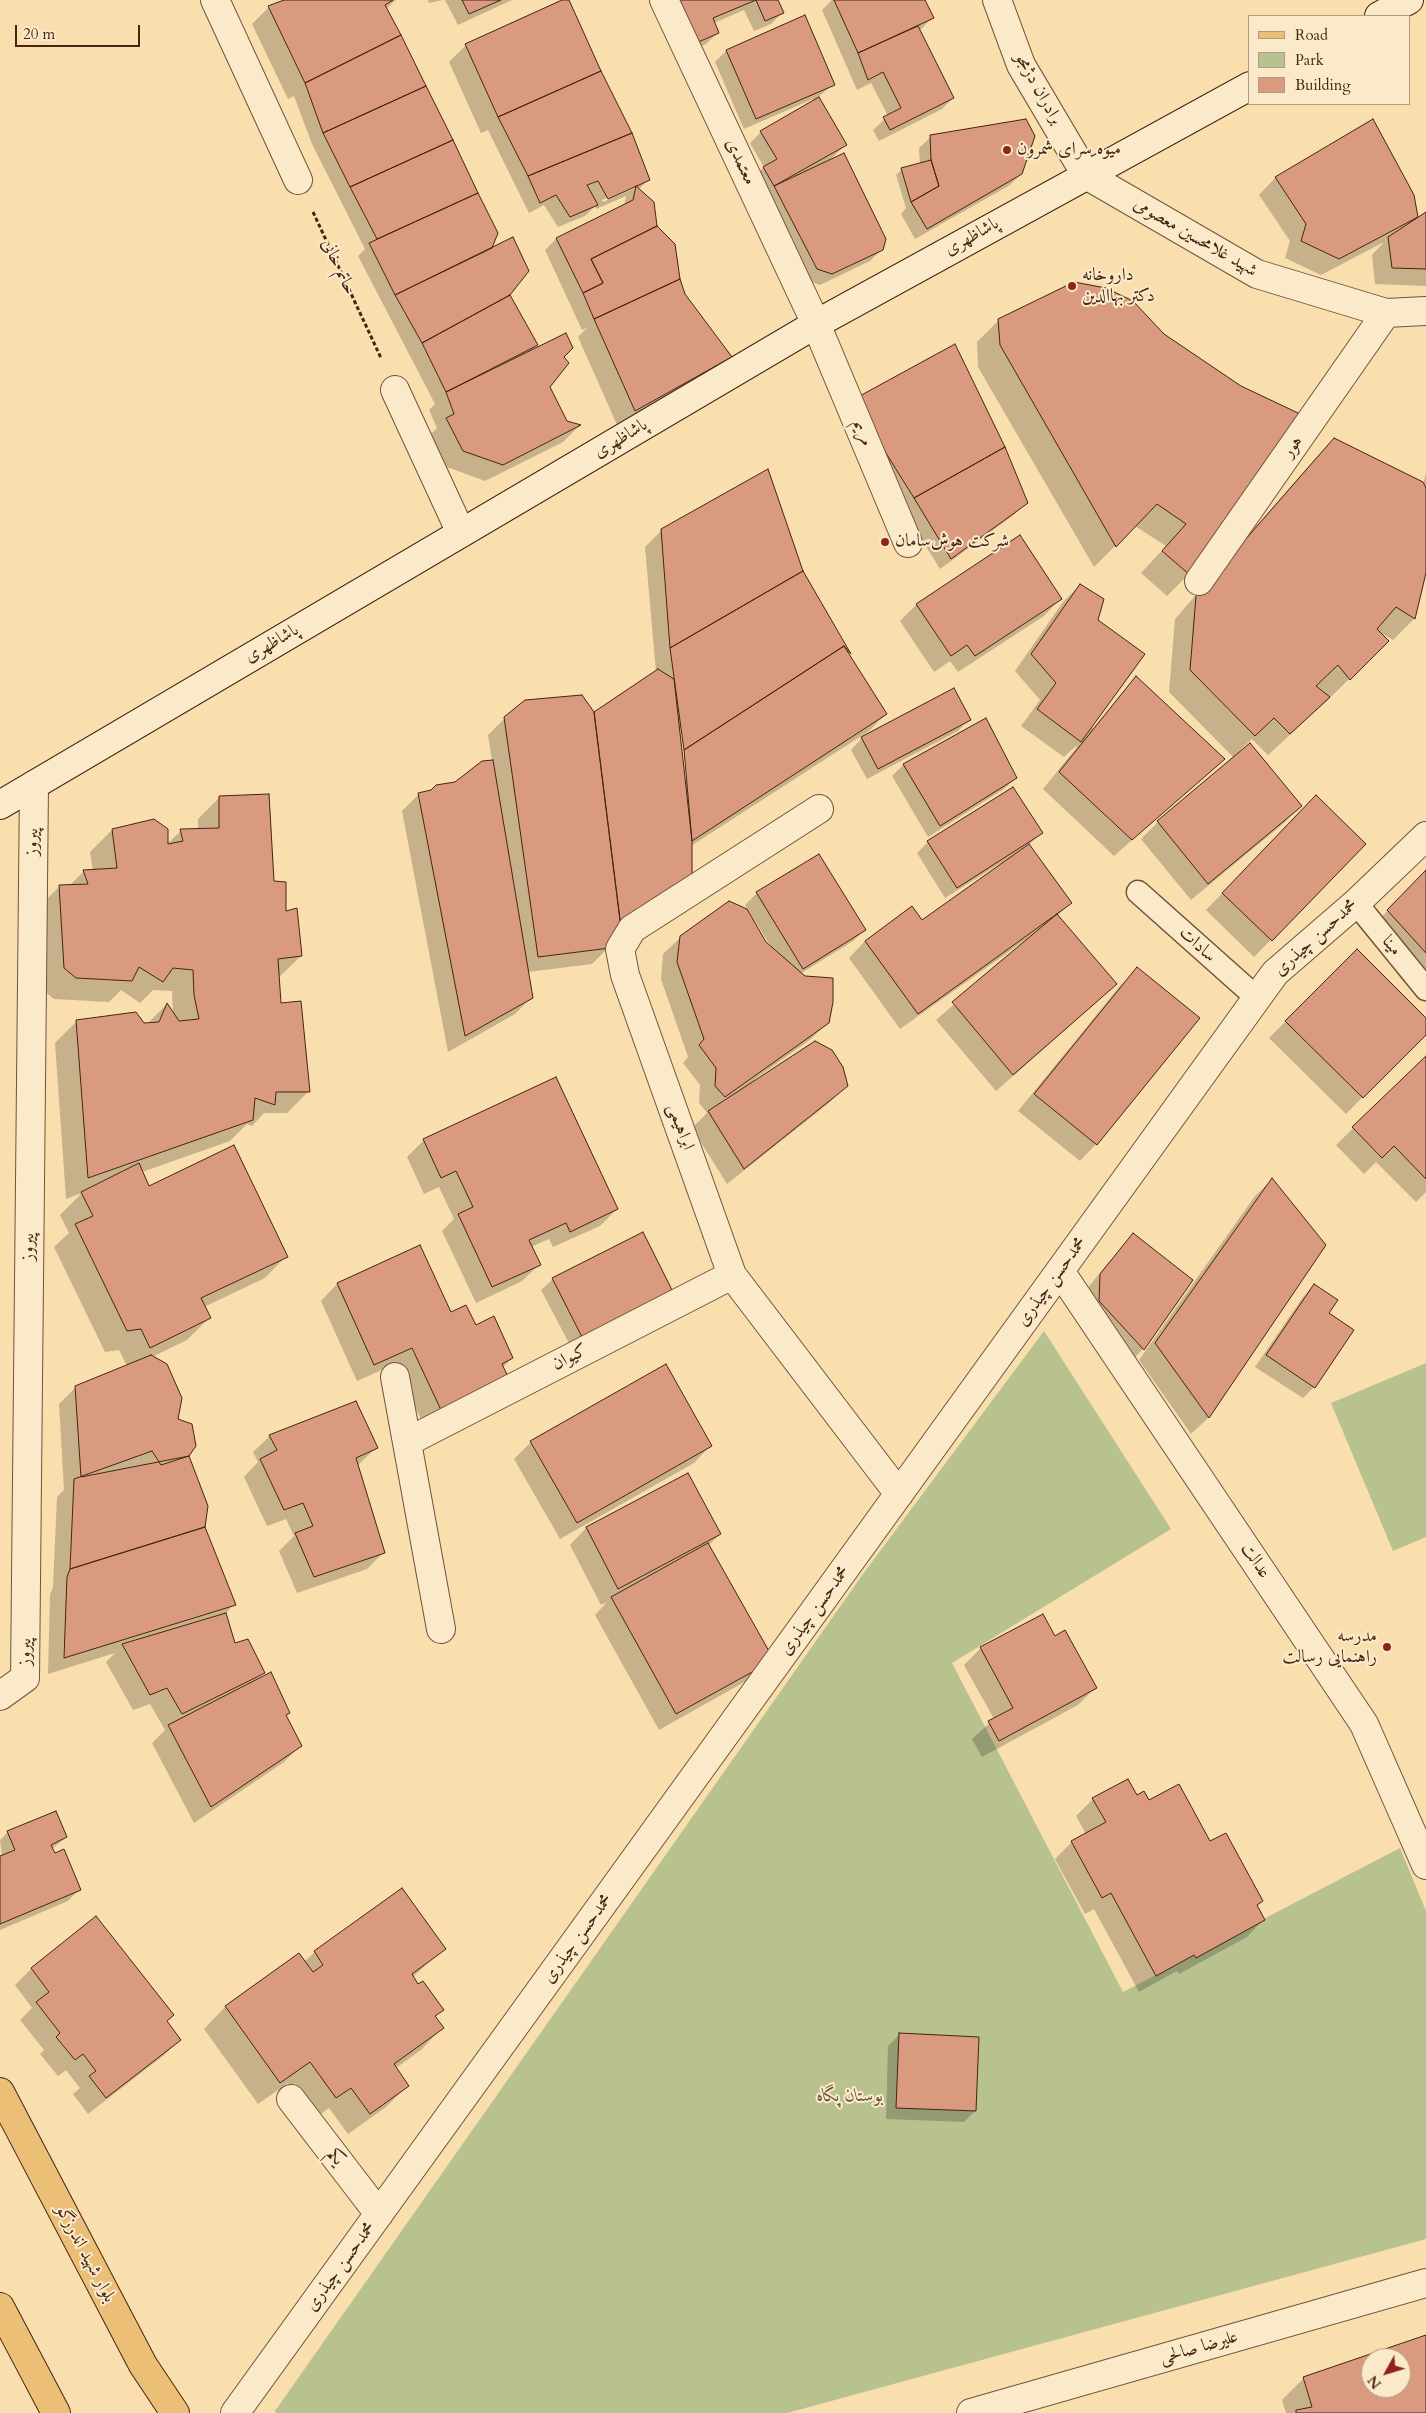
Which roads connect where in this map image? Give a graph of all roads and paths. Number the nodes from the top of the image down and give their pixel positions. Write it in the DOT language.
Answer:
graph roads {
  1 [pos="215,0"];
  2 [pos="664,0"];
  3 [pos="997,0"];
  4 [pos="1409,0"];
  5 [pos="1381,15"];
  6 [pos="1248,87"];
  7 [pos="1086,174"];
  8 [pos="298,180"];
  9 [pos="1426,311"];
  10 [pos="1386,313"];
  11 [pos="816,324"];
  12 [pos="395,390"];
  13 [pos="461,533"];
  14 [pos="908,543"];
  15 [pos="1199,581"];
  16 [pos="34,785"];
  17 [pos="0,805"];
  18 [pos="819,809"];
  19 [pos="1426,836"];
  20 [pos="1138,892"];
  21 [pos="1356,903"];
  22 [pos="1426,988"];
  23 [pos="1257,998"];
  24 [pos="1060,1271"];
  25 [pos="732,1275"];
  26 [pos="395,1377"];
  27 [pos="407,1442"];
  28 [pos="899,1494"];
  29 [pos="441,1628"];
  30 [pos="0,1696"];
  31 [pos="1426,1865"];
  32 [pos="0,2092"];
  33 [pos="291,2099"];
  34 [pos="379,2214"];
  35 [pos="1426,2283"];
  36 [pos="0,2306"];
  37 [pos="56,2413"];
  38 [pos="175,2413"];
  39 [pos="235,2413"];
  40 [pos="971,2413"];
  1 -- 8 [label="street"];
  2 -- 11 [label="street, معتمدی"];
  3 -- 7 [label="street, برادران دژمجو"];
  4 -- 5 [label="street"];
  6 -- 7 [label="street, پاشاظهری"];
  7 -- 10 [label="street, شهید غلامحسین معصومی"];
  7 -- 11 [label="street, پاشاظهری"];
  8 -- 12 [label="path, حاتم خانی"];
  9 -- 10 [label="street, شهید غلامحسین معصومی"];
  10 -- 15 [label="street, هور"];
  11 -- 13 [label="street, پاشاظهری"];
  11 -- 14 [label="street, مریم"];
  12 -- 13 [label="street"];
  13 -- 16 [label="street, پاشاظهری"];
  16 -- 17 [label="street, پاشاظهری"];
  16 -- 30 [label="street, پیروز"];
  18 -- 25 [label="street, ابراهیمی"];
  19 -- 21 [label="street, محمدحسن چیذری"];
  20 -- 23 [label="lane, سادات"];
  21 -- 22 [label="lane, مینا"];
  21 -- 23 [label="street, محمدحسن چیذری"];
  23 -- 24 [label="street, محمدحسن چیذری"];
  24 -- 28 [label="street, محمدحسن چیذری"];
  24 -- 31 [label="street, عدالت"];
  25 -- 27 [label="street, کیوان"];
  25 -- 28 [label="street, ابراهیمی"];
  26 -- 27 [label="street"];
  27 -- 29 [label="street"];
  28 -- 34 [label="street, محمدحسن چیذری"];
  32 -- 38 [label="main road, بلوار شهید اندرزگو"];
  33 -- 34 [label="street, یکم"];
  34 -- 39 [label="street, محمدحسن چیذری"];
  35 -- 40 [label="street, علیرضا صالحی"];
  36 -- 37 [label="main road"];
}
